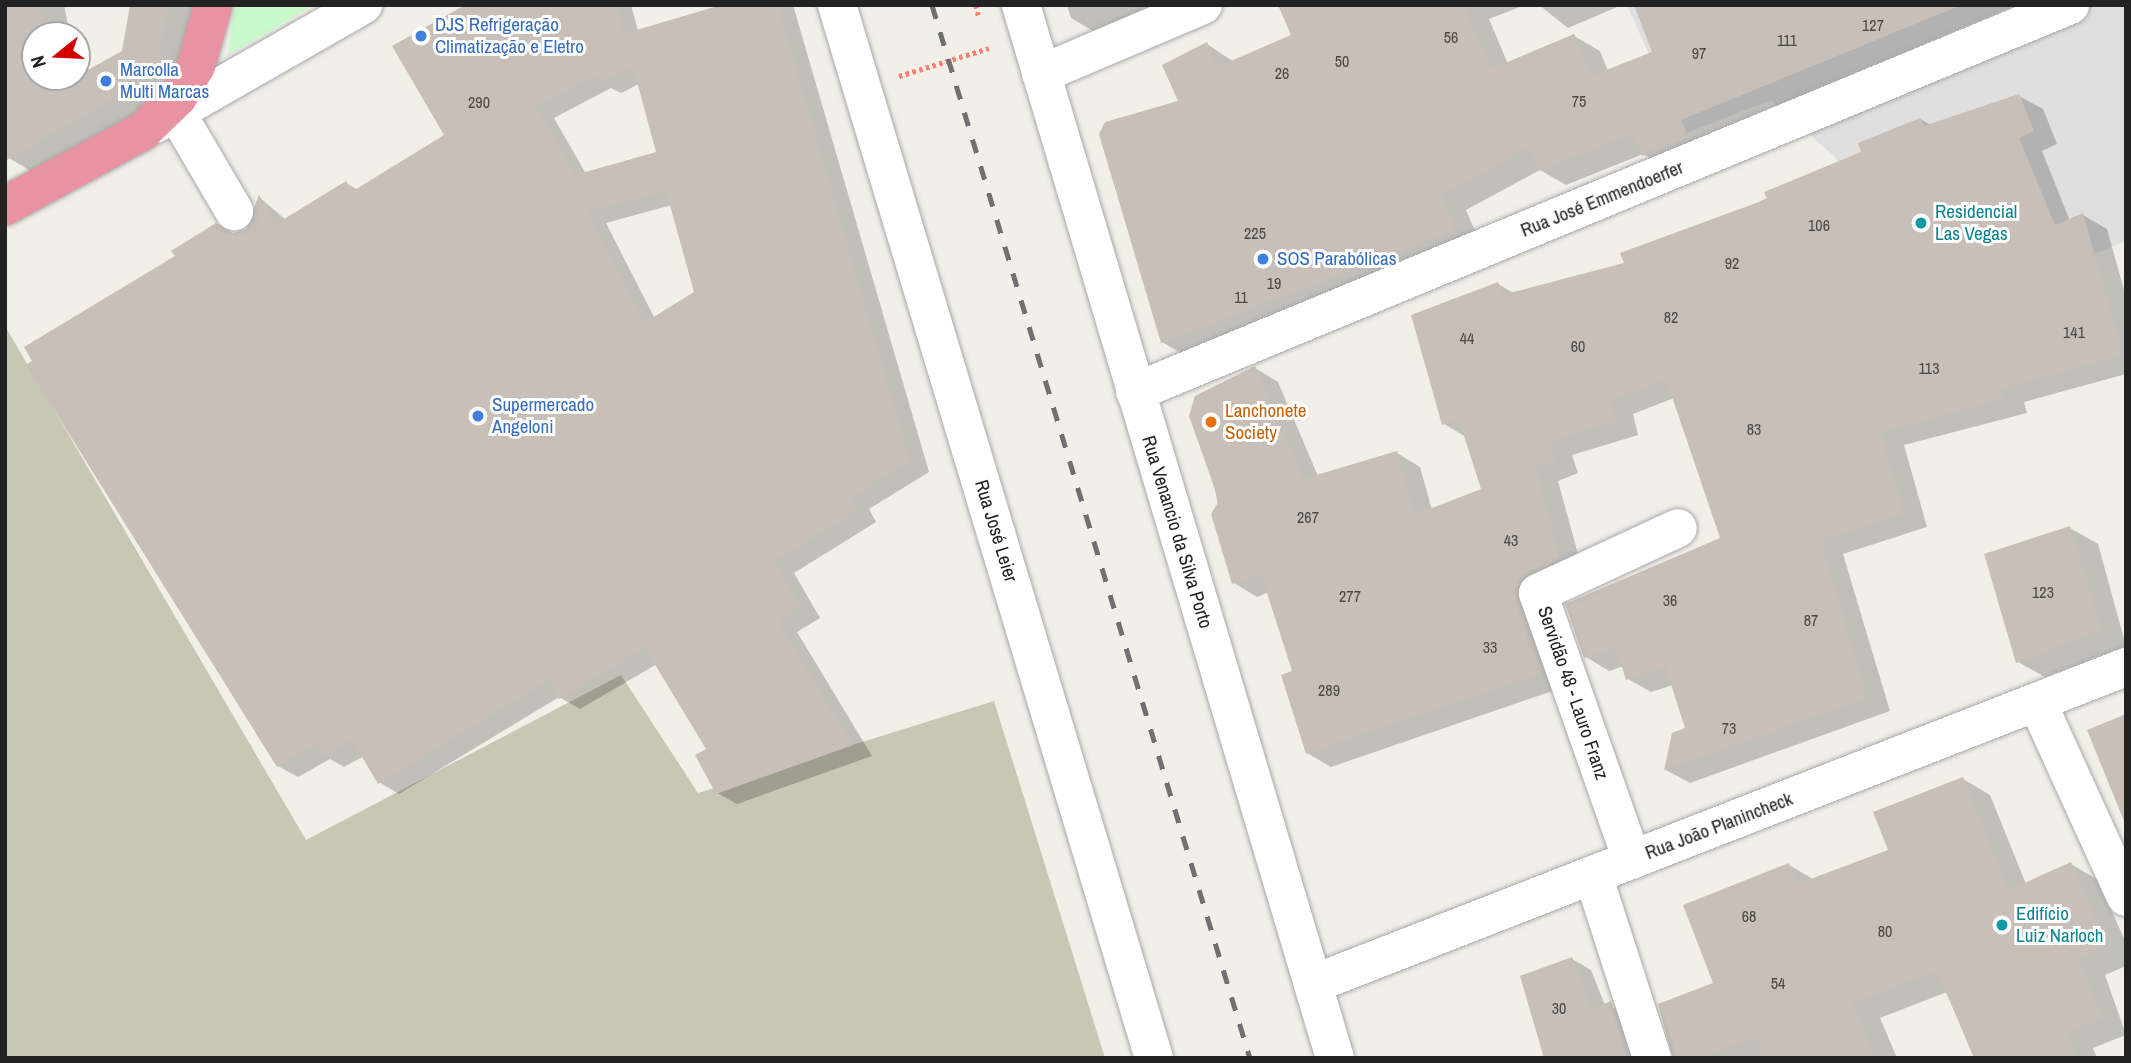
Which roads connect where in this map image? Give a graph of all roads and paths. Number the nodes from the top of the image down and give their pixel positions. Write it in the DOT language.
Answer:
graph roads {
  1 [pos="214,5"];
  2 [pos="363,5"];
  3 [pos="837,5"];
  4 [pos="1021,5"];
  5 [pos="1203,5"];
  6 [pos="2070,5"];
  7 [pos="989,48"];
  8 [pos="1041,74"];
  9 [pos="862,87"];
  10 [pos="176,112"];
  11 [pos="143,131"];
  12 [pos="5,206"];
  13 [pos="234,211"];
  14 [pos="1135,392"];
  15 [pos="1678,528"];
  16 [pos="2126,667"];
  17 [pos="2037,702"];
  18 [pos="1632,860"];
  19 [pos="1593,875"];
  20 [pos="2126,897"];
  21 [pos="1313,984"];
  22 [pos="1154,1058"];
  23 [pos="1335,1058"];
  24 [pos="1652,1058"];
  1 -- 11 [label="highway"];
  2 -- 10 [label="street"];
  3 -- 9 [label="street, Rua José Leier"];
  4 -- 8 [label="street, Rua Venancio da Silva Porto"];
  5 -- 8 [label="street"];
  6 -- 14 [label="street, Rua José Emmendoerfer"];
  7 -- 9 [label="path"];
  8 -- 14 [label="street, Rua Venancio da Silva Porto"];
  9 -- 22 [label="street, Rua José Leier"];
  10 -- 11 [label="street"];
  10 -- 13 [label="street"];
  11 -- 12 [label="highway"];
  14 -- 21 [label="street, Rua Venancio da Silva Porto"];
  15 -- 18 [label="street, Servidão 48 - Lauro Franz"];
  16 -- 17 [label="street, Rua João Planincheck"];
  17 -- 18 [label="street, Rua João Planincheck"];
  17 -- 20 [label="street"];
  18 -- 19 [label="street, Rua João Planincheck"];
  19 -- 21 [label="street, Rua João Planincheck"];
  19 -- 24 [label="street"];
  21 -- 23 [label="street, Rua Venancio da Silva Porto"];
}
